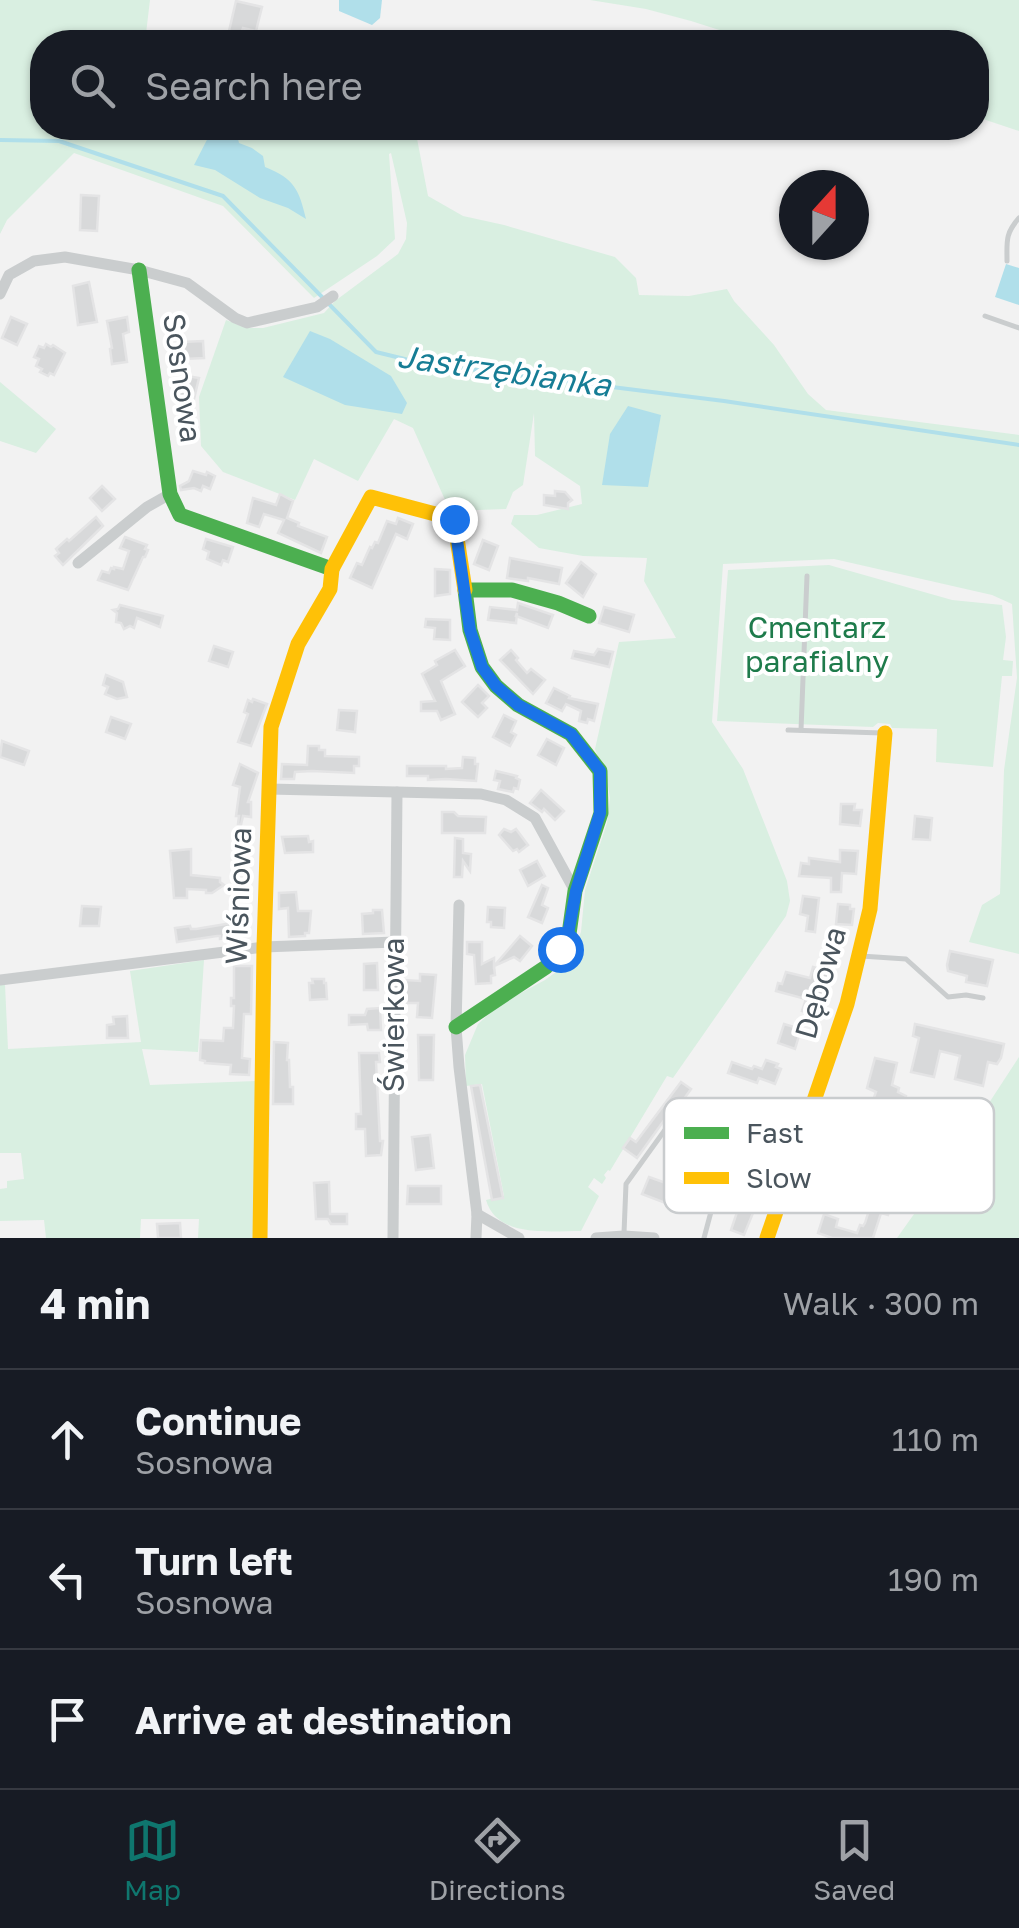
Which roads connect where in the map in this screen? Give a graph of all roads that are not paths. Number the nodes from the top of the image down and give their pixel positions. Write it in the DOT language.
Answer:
graph roads {
  1 [pos="1019,218"];
  2 [pos="1007,261"];
  3 [pos="139,270"];
  4 [pos="0,294"];
  5 [pos="333,296"];
  6 [pos="985,316"];
  7 [pos="1019,328"];
  8 [pos="170,494"];
  9 [pos="78,564"];
  10 [pos="332,569"];
  11 [pos="807,576"];
  12 [pos="465,590"];
  13 [pos="590,616"];
  14 [pos="788,730"];
  15 [pos="802,730"];
  16 [pos="885,733"];
  17 [pos="270,789"];
  18 [pos="396,792"];
  19 [pos="576,891"];
  20 [pos="459,905"];
  21 [pos="395,942"];
  22 [pos="264,947"];
  23 [pos="858,956"];
  24 [pos="0,980"];
  25 [pos="983,998"];
  26 [pos="456,1027"];
  27 [pos="815,1098"];
  28 [pos="664,1131"];
  29 [pos="711,1213"];
  30 [pos="776,1213"];
  31 [pos="477,1214"];
  32 [pos="624,1236"];
  33 [pos="260,1238"];
  34 [pos="392,1238"];
  35 [pos="476,1238"];
  36 [pos="519,1238"];
  37 [pos="596,1238"];
  38 [pos="654,1238"];
  39 [pos="704,1238"];
  40 [pos="767,1238"];
  1 -- 2 [label="lane"];
  3 -- 4 [label="street"];
  3 -- 5 [label="street"];
  3 -- 8 [label="street, Sosnowa"];
  6 -- 7 [label="lane"];
  8 -- 9 [label="street"];
  8 -- 10 [label="street"];
  10 -- 12 [label="street"];
  10 -- 17 [label="street, Wiśniowa"];
  11 -- 15 [label="lane"];
  12 -- 13 [label="street"];
  12 -- 19 [label="street"];
  14 -- 15 [label="lane"];
  15 -- 16 [label="lane"];
  16 -- 23 [label="street, Dębowa"];
  17 -- 18 [label="street"];
  17 -- 22 [label="street, Wiśniowa"];
  18 -- 19 [label="street"];
  18 -- 21 [label="street, Świerkowa"];
  19 -- 26 [label="street"];
  20 -- 26 [label="street"];
  21 -- 22 [label="street"];
  21 -- 34 [label="street, Świerkowa"];
  22 -- 24 [label="street"];
  22 -- 33 [label="street, Wiśniowa"];
  23 -- 25 [label="lane"];
  23 -- 27 [label="street, Dębowa"];
  26 -- 31 [label="street"];
  28 -- 32 [label="lane"];
  29 -- 39 [label="lane"];
  30 -- 40 [label="street, Dębowa"];
  31 -- 35 [label="street"];
  31 -- 36 [label="street"];
  32 -- 37 [label="street"];
  32 -- 38 [label="street"];
}
